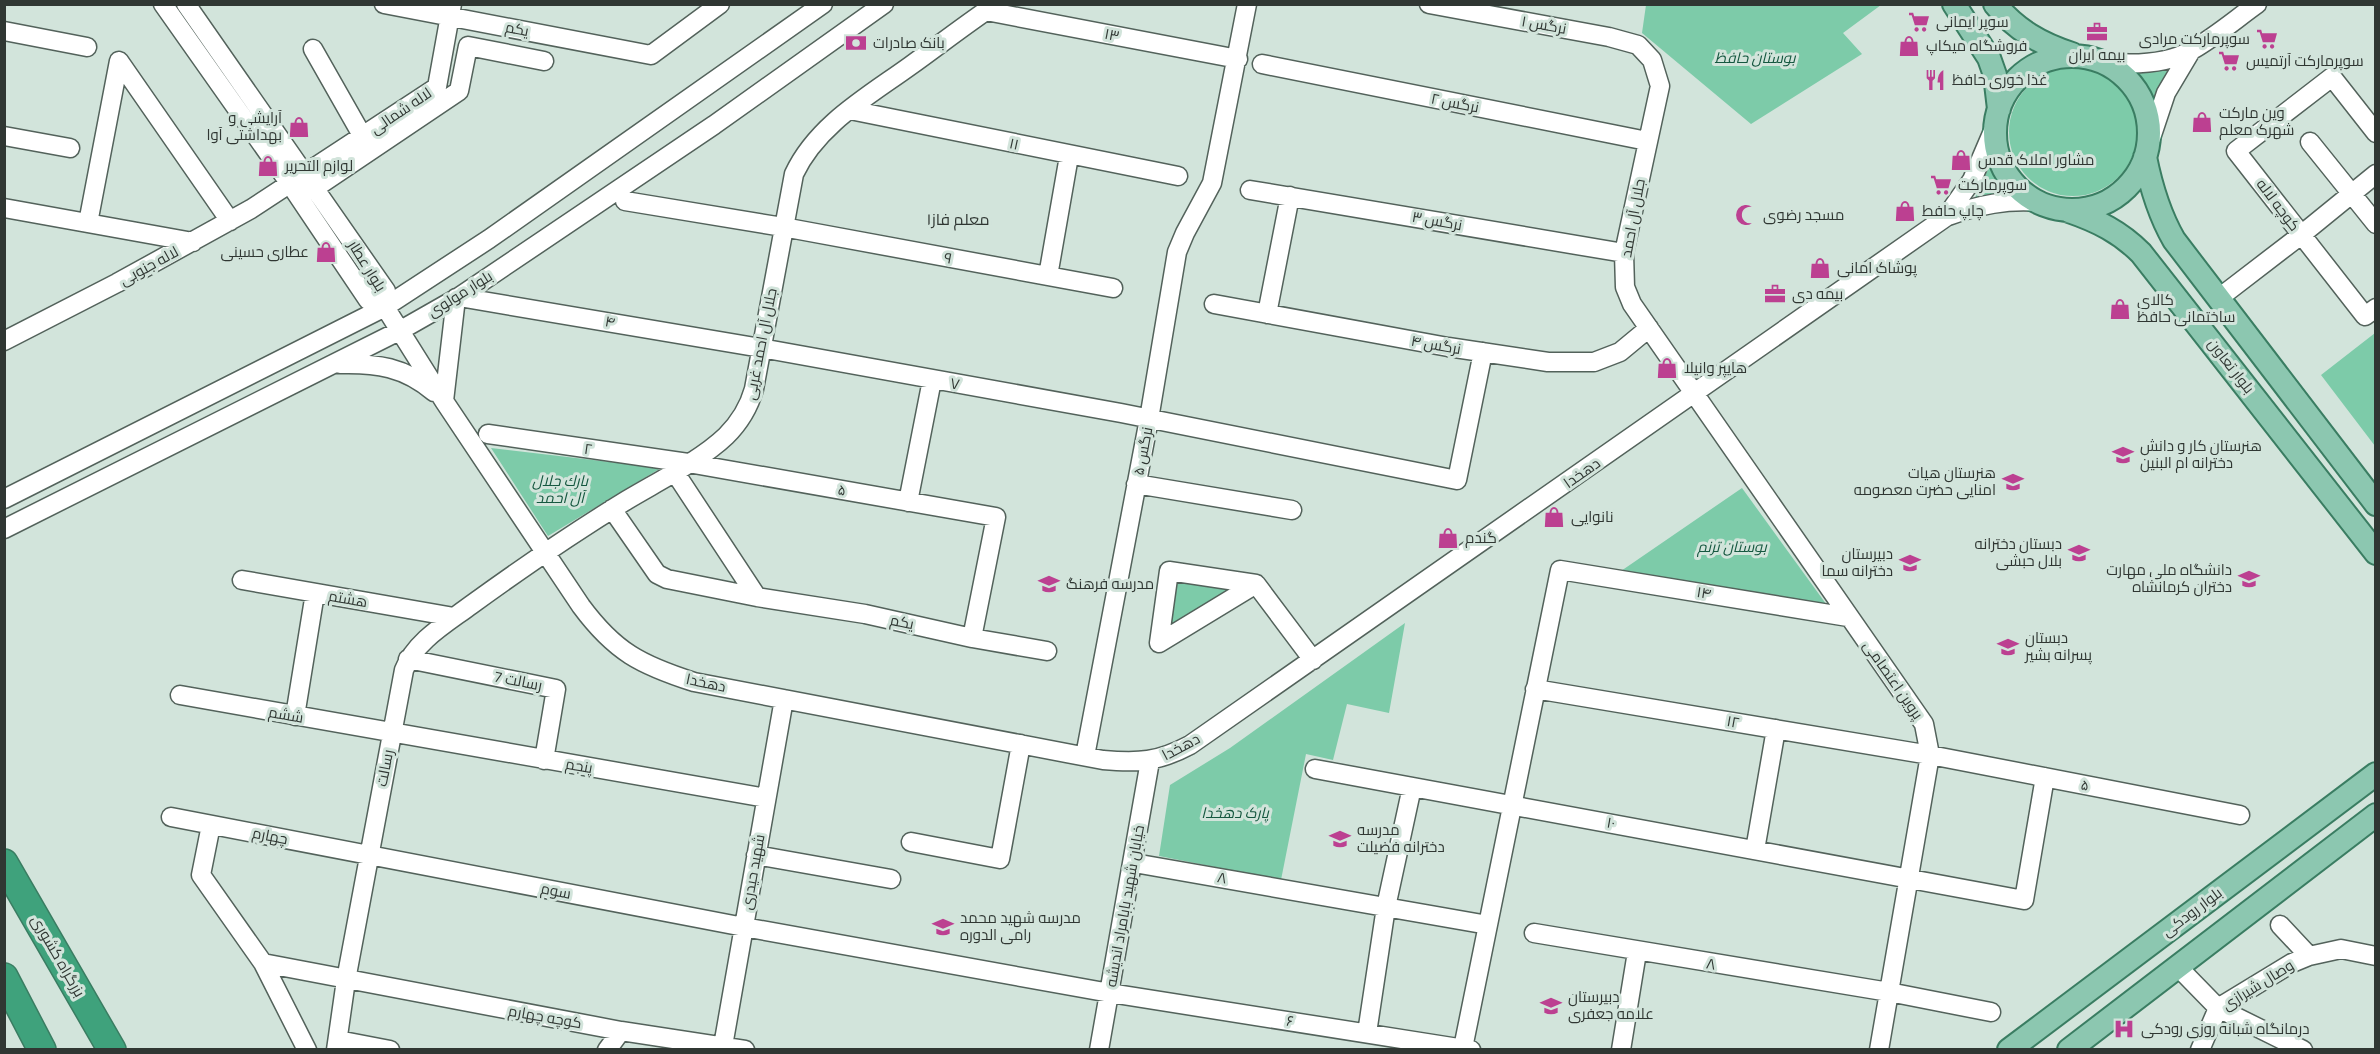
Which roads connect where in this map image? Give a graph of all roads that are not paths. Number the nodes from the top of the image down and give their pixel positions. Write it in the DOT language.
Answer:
graph roads {
  1 [pos="163,4"];
  2 [pos="186,4"];
  3 [pos="384,4"];
  4 [pos="720,4"];
  5 [pos="823,4"];
  6 [pos="884,4"];
  7 [pos="1247,4"];
  8 [pos="1429,4"];
  9 [pos="1954,4"];
  10 [pos="1995,4"];
  11 [pos="2257,4"];
  12 [pos="991,8"];
  13 [pos="451,11"];
  14 [pos="4,31"];
  15 [pos="87,47"];
  16 [pos="313,49"];
  17 [pos="2191,51"];
  18 [pos="2079,56"];
  19 [pos="1238,59"];
  20 [pos="1652,60"];
  21 [pos="544,61"];
  22 [pos="2102,62"];
  23 [pos="1262,64"];
  24 [pos="850,110"];
  25 [pos="1998,117"];
  26 [pos="2376,133"];
  27 [pos="4,136"];
  28 [pos="363,137"];
  29 [pos="1647,141"];
  30 [pos="2310,142"];
  31 [pos="70,148"];
  32 [pos="2147,150"];
  33 [pos="1069,156"];
  34 [pos="2376,174"];
  35 [pos="1178,176"];
  36 [pos="303,182"];
  37 [pos="1250,190"];
  38 [pos="2351,194"];
  39 [pos="1290,196"];
  40 [pos="625,201"];
  41 [pos="2040,202"];
  42 [pos="4,208"];
  43 [pos="2062,208"];
  44 [pos="1946,217"];
  45 [pos="230,221"];
  46 [pos="88,223"];
  47 [pos="2376,224"];
  48 [pos="783,227"];
  49 [pos="2301,235"];
  50 [pos="193,242"];
  51 [pos="1624,253"];
  52 [pos="1048,276"];
  53 [pos="1113,288"];
  54 [pos="457,298"];
  55 [pos="2219,298"];
  56 [pos="1214,304"];
  57 [pos="385,307"];
  58 [pos="2376,308"];
  59 [pos="1267,315"];
  60 [pos="1649,327"];
  61 [pos="401,330"];
  62 [pos="4,341"];
  63 [pos="761,348"];
  64 [pos="1483,352"];
  65 [pos="335,364"];
  66 [pos="932,380"];
  67 [pos="1694,394"];
  68 [pos="444,401"];
  69 [pos="1149,419"];
  70 [pos="488,434"];
  71 [pos="681,467"];
  72 [pos="1136,484"];
  73 [pos="4,499"];
  74 [pos="908,502"];
  75 [pos="2376,504"];
  76 [pos="612,509"];
  77 [pos="1292,510"];
  78 [pos="4,529"];
  79 [pos="544,552"];
  80 [pos="2376,553"];
  81 [pos="242,580"];
  82 [pos="1256,585"];
  83 [pos="315,593"];
  84 [pos="757,597"];
  85 [pos="454,617"];
  86 [pos="1848,617"];
  87 [pos="972,638"];
  88 [pos="1047,651"];
  89 [pos="408,659"];
  90 [pos="1313,660"];
  91 [pos="1535,688"];
  92 [pos="180,695"];
  93 [pos="784,699"];
  94 [pos="295,716"];
  95 [pos="1776,729"];
  96 [pos="392,734"];
  97 [pos="1021,744"];
  98 [pos="1930,755"];
  99 [pos="1084,756"];
  100 [pos="544,760"];
  101 [pos="1150,761"];
  102 [pos="1315,769"];
  103 [pos="2376,774"];
  104 [pos="2045,777"];
  105 [pos="1412,787"];
  106 [pos="766,798"];
  107 [pos="1512,805"];
  108 [pos="2240,815"];
  109 [pos="2376,815"];
  110 [pos="171,818"];
  111 [pos="212,825"];
  112 [pos="911,842"];
  113 [pos="1755,850"];
  114 [pos="369,855"];
  115 [pos="756,855"];
  116 [pos="4,863"];
  117 [pos="1134,863"];
  118 [pos="1908,878"];
  119 [pos="891,879"];
  120 [pos="1386,907"];
  121 [pos="1488,925"];
  122 [pos="2280,925"];
  123 [pos="744,927"];
  124 [pos="1534,933"];
  125 [pos="1638,952"];
  126 [pos="2309,956"];
  127 [pos="2376,956"];
  128 [pos="263,963"];
  129 [pos="2177,966"];
  130 [pos="4,977"];
  131 [pos="346,980"];
  132 [pos="1889,992"];
  133 [pos="1110,993"];
  134 [pos="2218,1008"];
  135 [pos="1991,1012"];
  136 [pos="621,1030"];
  137 [pos="1367,1033"];
  138 [pos="2274,1043"];
  139 [pos="337,1045"];
  140 [pos="723,1046"];
  141 [pos="1467,1049"];
  142 [pos="42,1050"];
  143 [pos="112,1050"];
  144 [pos="307,1050"];
  145 [pos="390,1050"];
  146 [pos="607,1050"];
  147 [pos="745,1050"];
  148 [pos="1099,1050"];
  149 [pos="1621,1050"];
  150 [pos="1879,1050"];
  151 [pos="2009,1050"];
  152 [pos="2069,1050"];
  153 [pos="2200,1050"];
  154 [pos="2303,1050"];
  1 -- 36 [label="street, بلوار عطار"];
  2 -- 36 [label="street, بلوار عطار"];
  3 -- 13 [label="street, یکم"];
  4 -- 13 [label="street, یکم"];
  5 -- 57 [label="street, بلوار مولوی"];
  6 -- 54 [label="street, بلوار مولوی"];
  7 -- 19 [label="street"];
  8 -- 20 [label="street, نرگس ۱"];
  9 -- 25 [label="main road"];
  10 -- 18 [label="main road"];
  11 -- 17 [label="street"];
  12 -- 19 [label="street, ۱۳"];
  12 -- 24 [label="street, جلال آل احمد غربی"];
  13 -- 28 [label="street, لاله شمالی"];
  14 -- 15 [label="street"];
  16 -- 28 [label="street"];
  17 -- 22 [label="street"];
  17 -- 32 [label="street"];
  18 -- 22 [label="main road"];
  18 -- 25 [label="main road"];
  19 -- 69 [label="street"];
  20 -- 29 [label="street, جلال آل احمد"];
  21 -- 36 [label="street"];
  22 -- 32 [label="main road"];
  23 -- 29 [label="street, نرگس ۲"];
  24 -- 33 [label="street, ۱۱"];
  24 -- 48 [label="street, جلال آل احمد غربی"];
  25 -- 41 [label="main road"];
  25 -- 44 [label="street"];
  26 -- 49 [label="street, کوچه لاله"];
  27 -- 31 [label="street"];
  28 -- 36 [label="street, لاله شمالی"];
  29 -- 51 [label="street, جلال آل احمد"];
  30 -- 38 [label="street"];
  32 -- 43 [label="main road"];
  32 -- 55 [label="main road, بلوار تعاون"];
  33 -- 35 [label="street, ۱۱"];
  33 -- 52 [label="street"];
  34 -- 38 [label="street"];
  36 -- 45 [label="street, لاله جنوبی"];
  36 -- 57 [label="street, بلوار عطار"];
  36 -- 57 [label="street, بلوار عطار"];
  37 -- 39 [label="street, نرگس ۳"];
  38 -- 47 [label="street"];
  38 -- 49 [label="street"];
  39 -- 51 [label="street, نرگس ۳"];
  39 -- 59 [label="street"];
  40 -- 48 [label="street, ۹"];
  41 -- 43 [label="main road"];
  41 -- 44 [label="street"];
  42 -- 46 [label="street"];
  43 -- 80 [label="main road, بلوار تعاون"];
  44 -- 67 [label="street, دهخدا"];
  45 -- 46 [label="street"];
  45 -- 50 [label="street, لاله جنوبی"];
  46 -- 50 [label="street"];
  48 -- 52 [label="street, ۹"];
  48 -- 63 [label="street, جلال آل احمد غربی"];
  49 -- 55 [label="street, کوچه لاله"];
  49 -- 58 [label="street"];
  50 -- 62 [label="street, لاله جنوبی"];
  51 -- 60 [label="street, جلال آل احمد"];
  52 -- 53 [label="street, ۹"];
  54 -- 61 [label="street, بلوار مولوی"];
  54 -- 63 [label="street, ۴"];
  54 -- 68 [label="street"];
  55 -- 75 [label="main road, بلوار تعاون"];
  56 -- 59 [label="street, نرگس ۴"];
  57 -- 61 [label="street, دهخدا"];
  57 -- 73 [label="street, بلوار مولوی"];
  59 -- 64 [label="street, نرگس ۴"];
  60 -- 64 [label="street, نرگس ۴"];
  60 -- 67 [label="street, جلال آل احمد"];
  61 -- 65 [label="street, بلوار مولوی"];
  61 -- 68 [label="street, دهخدا"];
  63 -- 66 [label="street, ۷"];
  63 -- 71 [label="street, جلال آل احمد غربی"];
  64 -- 69 [label="street, نرگس ۵"];
  65 -- 68 [label="street"];
  65 -- 78 [label="street, بلوار مولوی"];
  66 -- 69 [label="street, ۷"];
  66 -- 74 [label="street"];
  67 -- 86 [label="street, پروین اعتصامی"];
  67 -- 90 [label="street, دهخدا"];
  68 -- 79 [label="street, دهخدا"];
  69 -- 72 [label="street, نرگس ۵"];
  70 -- 71 [label="street, ۲"];
  71 -- 74 [label="street, ۵"];
  71 -- 76 [label="street, جلال آل احمد غربی"];
  71 -- 84 [label="street"];
  72 -- 77 [label="street"];
  72 -- 99 [label="street, نرگس ۵"];
  74 -- 87 [label="street, ۵"];
  76 -- 79 [label="street, جلال آل احمد غربی"];
  76 -- 84 [label="street, یکم"];
  79 -- 85 [label="street, رسالت"];
  79 -- 93 [label="street, دهخدا"];
  81 -- 83 [label="street, هشتم"];
  82 -- 82 [label="street"];
  82 -- 90 [label="street"];
  83 -- 85 [label="street, هشتم"];
  83 -- 94 [label="street"];
  84 -- 87 [label="street, یکم"];
  85 -- 89 [label="street, رسالت"];
  86 -- 91 [label="street, ۱۴"];
  86 -- 98 [label="street, پروین اعتصامی"];
  87 -- 88 [label="street, یکم"];
  89 -- 96 [label="street, رسالت"];
  89 -- 100 [label="street, رسالت 7"];
  90 -- 101 [label="street, دهخدا"];
  91 -- 95 [label="street, ۱۲"];
  91 -- 107 [label="street"];
  92 -- 94 [label="street, ششم"];
  93 -- 97 [label="street, دهخدا"];
  93 -- 106 [label="street, شهید حیدری"];
  94 -- 96 [label="street, ششم"];
  95 -- 98 [label="street, ۱۲"];
  95 -- 113 [label="street"];
  96 -- 100 [label="street, پنجم"];
  96 -- 114 [label="street, رسالت"];
  97 -- 99 [label="street, دهخدا"];
  97 -- 112 [label="street"];
  98 -- 104 [label="street, ۵"];
  98 -- 118 [label="street, پروین اعتصامی"];
  99 -- 101 [label="street, دهخدا"];
  100 -- 106 [label="street, پنجم"];
  101 -- 117 [label="street, خیابان شهید بابامراد اندیشه"];
  102 -- 105 [label="street, ۱۰"];
  103 -- 151 [label="main road, بلوار رودکی"];
  104 -- 108 [label="street, ۵"];
  104 -- 118 [label="street, ۱۰"];
  105 -- 107 [label="street, ۱۰"];
  105 -- 120 [label="street"];
  106 -- 115 [label="street, شهید حیدری"];
  107 -- 113 [label="street, ۱۰"];
  107 -- 121 [label="street"];
  109 -- 129 [label="main road"];
  110 -- 111 [label="street, چهارم"];
  111 -- 114 [label="street, چهارم"];
  111 -- 128 [label="street"];
  113 -- 118 [label="street, ۱۰"];
  114 -- 123 [label="street, سوم"];
  114 -- 131 [label="street, رسالت"];
  115 -- 119 [label="street"];
  115 -- 123 [label="street, شهید حیدری"];
  116 -- 143 [label="highway, بزرگراه کشوری"];
  117 -- 120 [label="street, ۸"];
  117 -- 133 [label="street, خیابان شهید بابامراد اندیشه"];
  118 -- 132 [label="street, پروین اعتصامی"];
  120 -- 121 [label="street, ۸"];
  120 -- 137 [label="street"];
  121 -- 141 [label="street"];
  122 -- 126 [label="street"];
  123 -- 133 [label="street, سوم"];
  123 -- 140 [label="street, شهید حیدری"];
  124 -- 125 [label="street, ۸"];
  125 -- 132 [label="street, ۸"];
  125 -- 149 [label="street"];
  126 -- 127 [label="street, وصال شیرازی"];
  126 -- 134 [label="street, وصال شیرازی"];
  128 -- 131 [label="street, کوچه چهارم"];
  128 -- 144 [label="street"];
  129 -- 134 [label="street"];
  129 -- 152 [label="main road"];
  130 -- 142 [label="highway"];
  131 -- 136 [label="street, کوچه چهارم"];
  131 -- 139 [label="street, رسالت"];
  132 -- 135 [label="street, ۸"];
  132 -- 150 [label="street, پروین اعتصامی"];
  133 -- 137 [label="street, ۶"];
  133 -- 148 [label="street, خیابان شهید بابامراد اندیشه"];
  134 -- 138 [label="street"];
  134 -- 153 [label="street, وصال شیرازی"];
  136 -- 140 [label="street, کوچه چهارم"];
  136 -- 146 [label="street"];
  137 -- 141 [label="street, ۶"];
  138 -- 154 [label="street"];
  139 -- 145 [label="street"];
  140 -- 147 [label="street, کوچه چهارم"];
}
